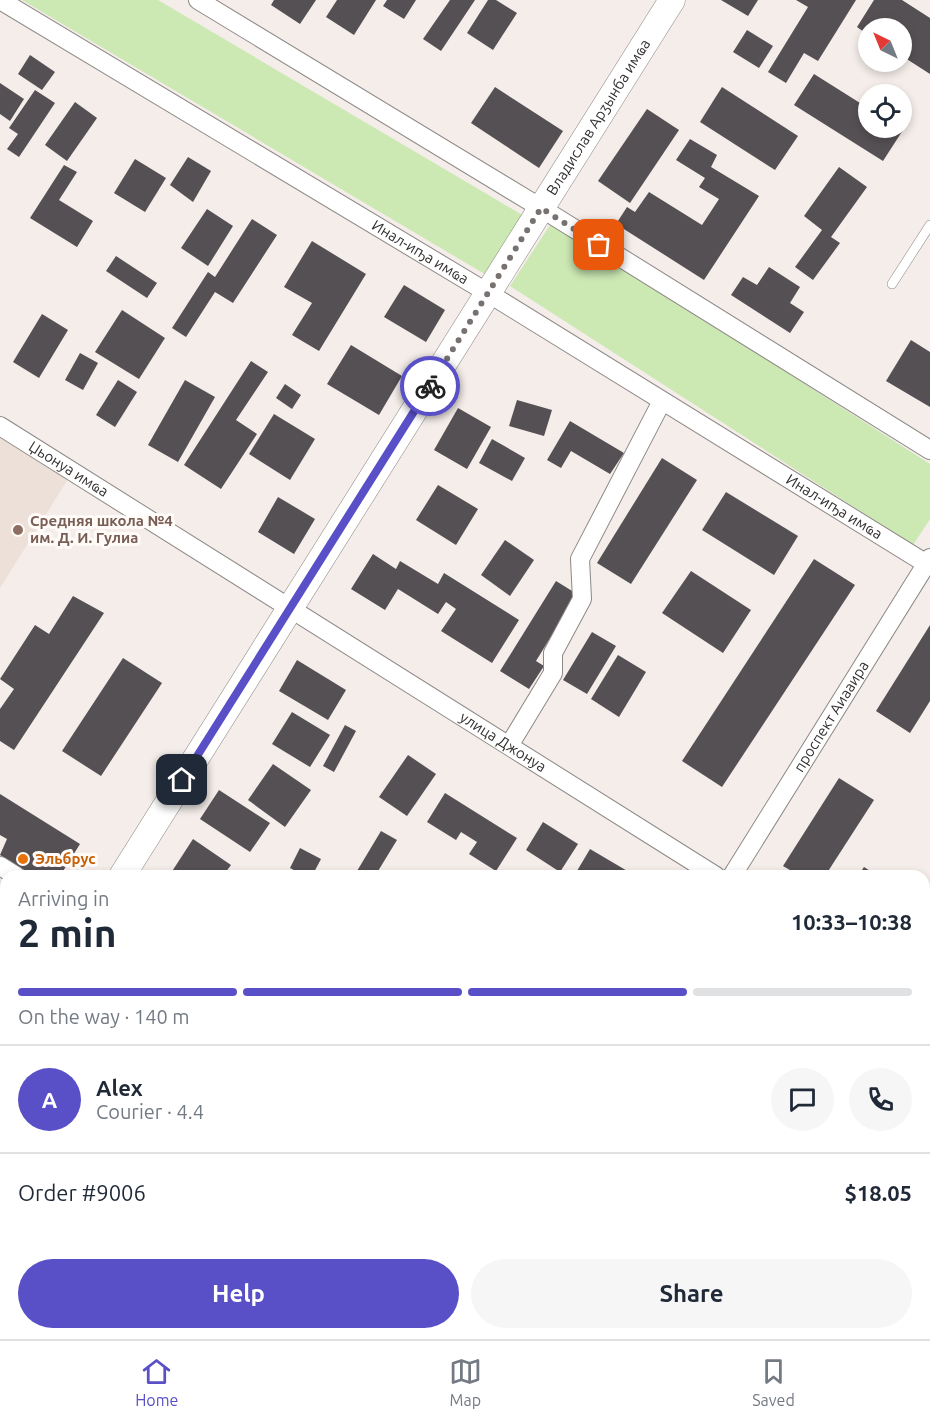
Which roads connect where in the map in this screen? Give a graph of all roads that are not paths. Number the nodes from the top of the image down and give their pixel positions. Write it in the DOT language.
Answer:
graph roads {
  1 [pos="0,0"];
  2 [pos="198,0"];
  3 [pos="672,0"];
  4 [pos="541,208"];
  5 [pos="930,225"];
  6 [pos="892,284"];
  7 [pos="488,293"];
  8 [pos="662,401"];
  9 [pos="0,426"];
  10 [pos="930,450"];
  11 [pos="929,563"];
  12 [pos="291,607"];
  13 [pos="510,744"];
  14 [pos="126,870"];
  15 [pos="707,870"];
  16 [pos="736,870"];
  1 -- 7 [label="street, Инал-иҧа имҩа"];
  2 -- 4 [label="street"];
  3 -- 4 [label="main road, Владислав Арӡынба имҩа"];
  4 -- 7 [label="main road, Владислав Арӡынба имҩа"];
  4 -- 10 [label="street"];
  5 -- 6 [label="lane"];
  7 -- 8 [label="street, Инал-иҧа имҩа"];
  7 -- 12 [label="main road, Владислав Арӡынба имҩа"];
  8 -- 11 [label="street, Инал-иҧа имҩа"];
  8 -- 13 [label="street"];
  9 -- 12 [label="street, Џьонуа имҩа"];
  11 -- 16 [label="street, проспект Аиааира"];
  12 -- 13 [label="street, улица Джонуа"];
  12 -- 14 [label="main road, Владислав Арӡынба имҩа"];
  13 -- 15 [label="street, улица Джонуа"];
}
